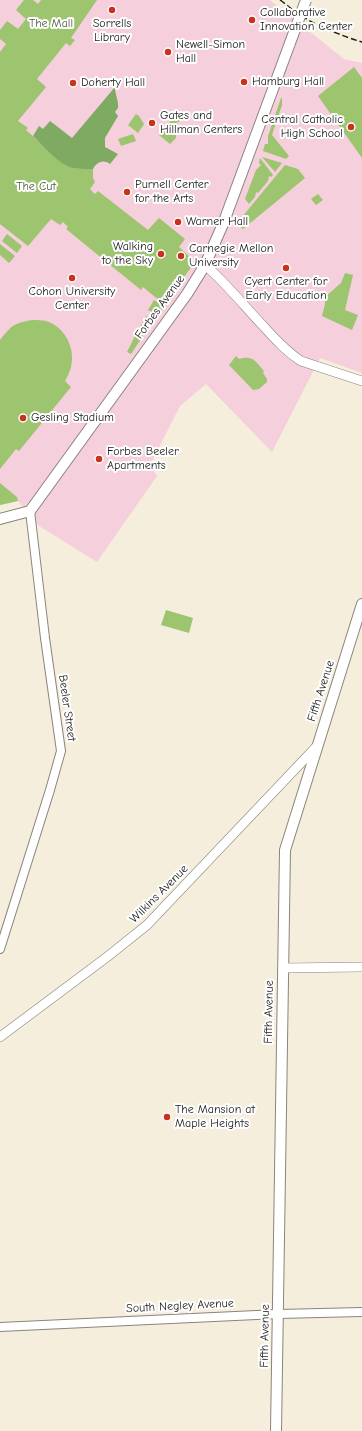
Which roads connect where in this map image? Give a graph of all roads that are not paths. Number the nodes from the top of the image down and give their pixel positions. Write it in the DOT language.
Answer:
graph roads {
  1 [pos="306,0"];
  2 [pos="206,265"];
  3 [pos="362,381"];
  4 [pos="30,511"];
  5 [pos="0,519"];
  6 [pos="362,604"];
  7 [pos="317,746"];
  8 [pos="0,950"];
  9 [pos="362,967"];
  10 [pos="283,968"];
  11 [pos="0,1037"];
  12 [pos="362,1312"];
  13 [pos="278,1314"];
  14 [pos="0,1327"];
  15 [pos="276,1431"];
  1 -- 2 [label="main road, Forbes Avenue, bridge"];
  2 -- 3 [label="main road"];
  2 -- 4 [label="main road, Forbes Avenue"];
  4 -- 5 [label="main road"];
  4 -- 8 [label="street, Beeler Street"];
  6 -- 7 [label="main road, Fifth Avenue"];
  7 -- 10 [label="main road, Fifth Avenue"];
  7 -- 11 [label="main road, Wilkins Avenue"];
  9 -- 10 [label="main road"];
  10 -- 13 [label="main road, Fifth Avenue"];
  12 -- 13 [label="street, South Negley Avenue"];
  13 -- 14 [label="street, South Negley Avenue"];
  13 -- 15 [label="main road, Fifth Avenue"];
}
